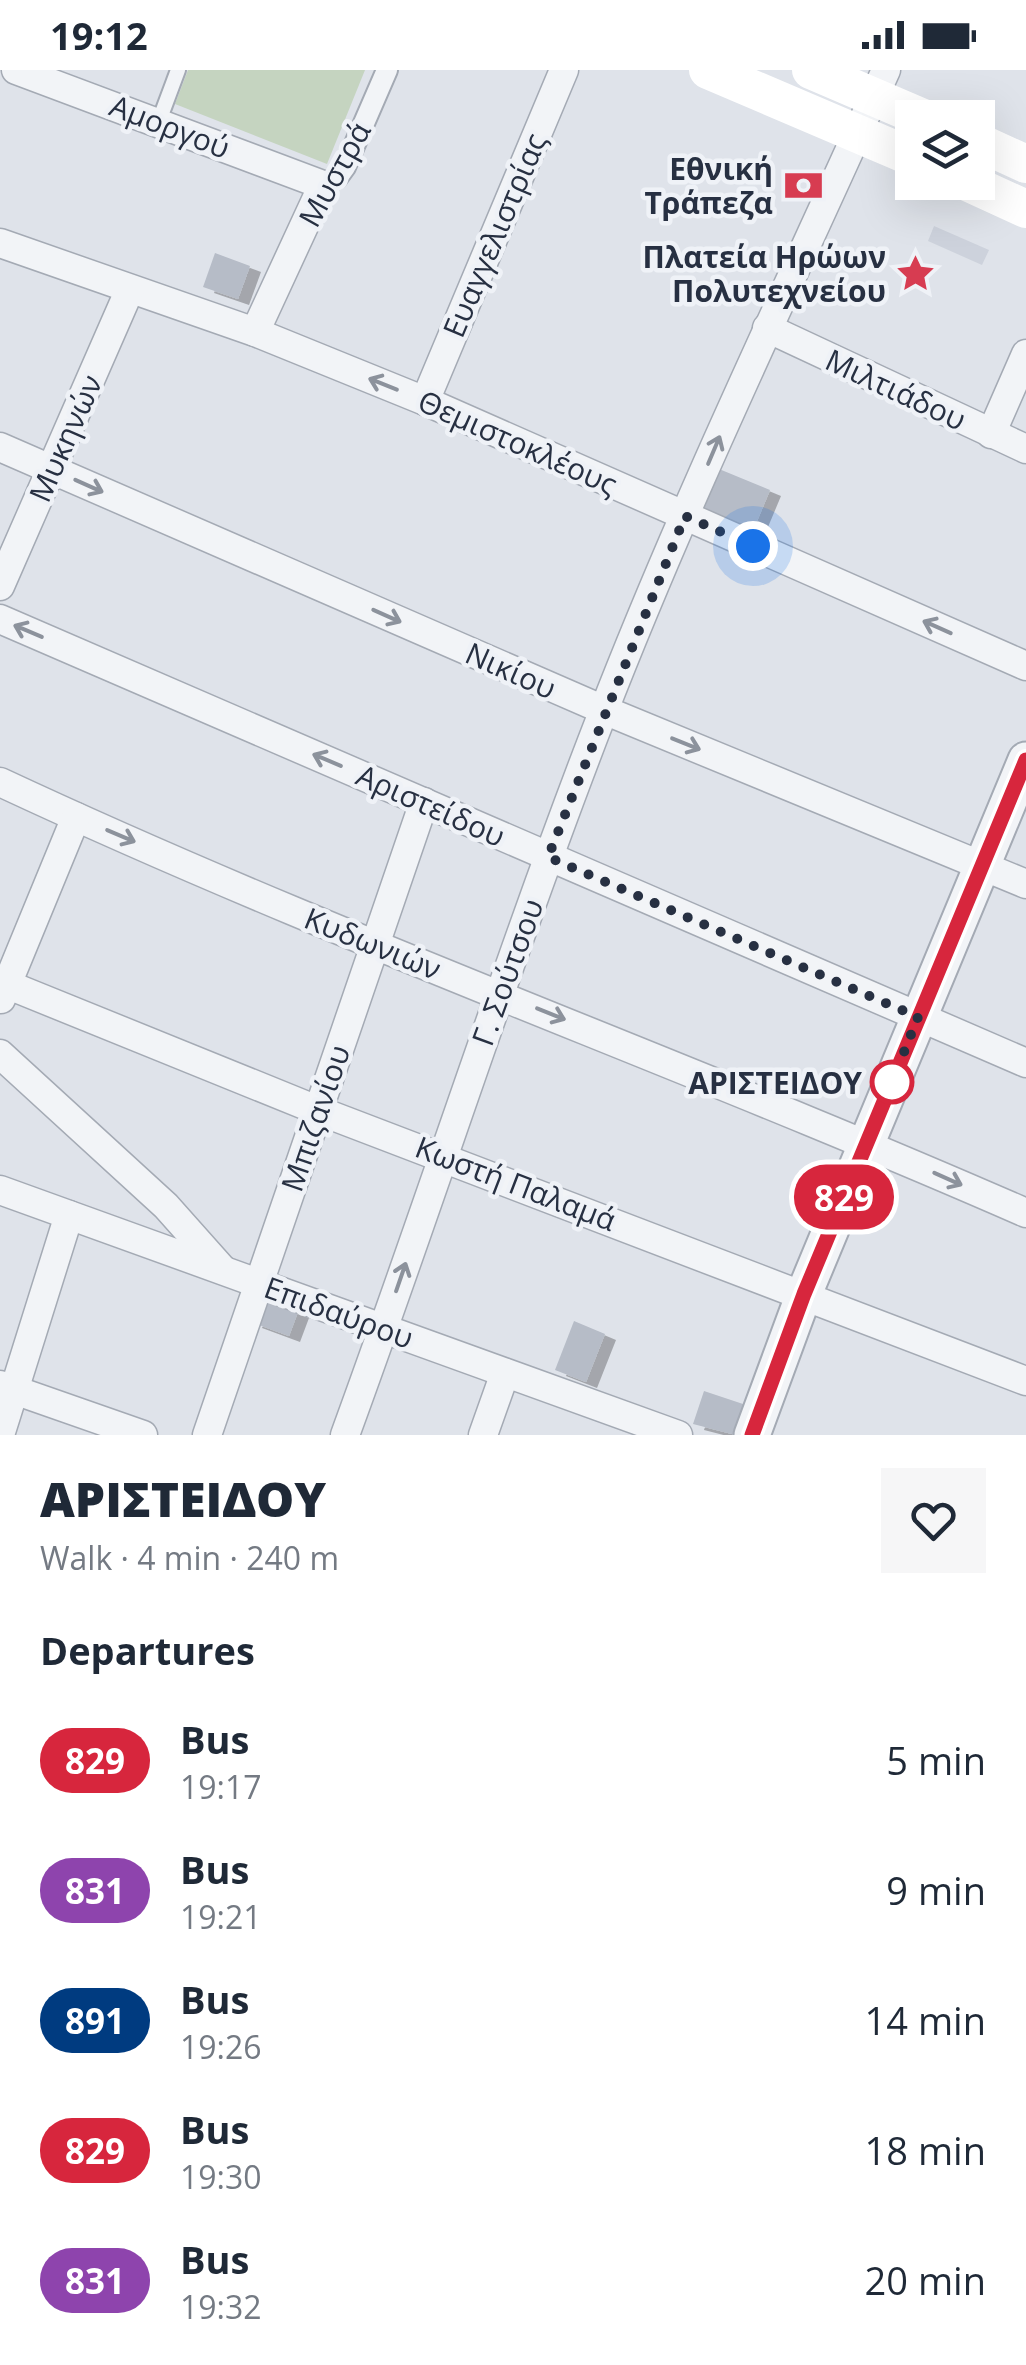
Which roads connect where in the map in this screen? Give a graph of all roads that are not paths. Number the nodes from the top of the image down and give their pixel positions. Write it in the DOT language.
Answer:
graph roads {
  1 [pos="16,70"];
  2 [pos="178,70"];
  3 [pos="387,70"];
  4 [pos="564,70"];
  5 [pos="708,70"];
  6 [pos="811,70"];
  7 [pos="880,83"];
  8 [pos="900,100"];
  9 [pos="158,120"];
  10 [pos="858,132"];
  11 [pos="895,149"];
  12 [pos="995,150"];
  13 [pos="1026,164"];
  14 [pos="323,185"];
  15 [pos="995,195"];
  16 [pos="1026,209"];
  17 [pos="0,244"];
  18 [pos="130,289"];
  19 [pos="767,328"];
  20 [pos="255,332"];
  21 [pos="1026,354"];
  22 [pos="425,401"];
  23 [pos="991,434"];
  24 [pos="0,447"];
  25 [pos="1026,448"];
  26 [pos="51,469"];
  27 [pos="685,516"];
  28 [pos="0,586"];
  29 [pos="0,619"];
  30 [pos="1026,666"];
  31 [pos="604,710"];
  32 [pos="1026,760"];
  33 [pos="0,782"];
  34 [pos="424,802"];
  35 [pos="76,817"];
  36 [pos="548,857"];
  37 [pos="982,865"];
  38 [pos="1026,884"];
  39 [pos="373,944"];
  40 [pos="3,992"];
  41 [pos="499,992"];
  42 [pos="918,1017"];
  43 [pos="0,1054"];
  44 [pos="1026,1063"];
  45 [pos="317,1110"];
  46 [pos="866,1143"];
  47 [pos="443,1155"];
  48 [pos="0,1190"];
  49 [pos="1026,1213"];
  50 [pos="69,1215"];
  51 [pos="224,1271"];
  52 [pos="259,1283"];
  53 [pos="804,1294"];
  54 [pos="384,1328"];
  55 [pos="504,1372"];
  56 [pos="1026,1381"];
  57 [pos="7,1387"];
  58 [pos="619,1425"];
  59 [pos="0,1435"];
  60 [pos="143,1435"];
  61 [pos="207,1435"];
  62 [pos="345,1435"];
  63 [pos="483,1435"];
  64 [pos="678,1435"];
  65 [pos="752,1435"];
  1 -- 9 [label="street, Αμοργού"];
  2 -- 9 [label="lane"];
  3 -- 14 [label="street, Μυστρά"];
  4 -- 22 [label="street, Ευαγγελιστρίας"];
  5 -- 10 [label="main road"];
  6 -- 7 [label="main road"];
  7 -- 8 [label="main road"];
  7 -- 10 [label="street, Γ. Σούτσου"];
  9 -- 14 [label="street, Αμοργού"];
  10 -- 11 [label="main road"];
  10 -- 19 [label="street, Γ. Σούτσου"];
  12 -- 13 [label="main road"];
  14 -- 20 [label="street, Μυστρά"];
  15 -- 16 [label="main road"];
  17 -- 18 [label="street, Θεμιστοκλέους"];
  18 -- 20 [label="street, Θεμιστοκλέους"];
  18 -- 26 [label="street, Μυκηνών"];
  19 -- 23 [label="street, Μιλτιάδου"];
  27 -- 19 [label="street, Γ. Σούτσου, one-way"];
  22 -- 20 [label="street, Θεμιστοκλέους, one-way"];
  21 -- 23 [label="street"];
  22 -- 27 [label="street, Θεμιστοκλέους"];
  23 -- 25 [label="street, Μιλτιάδου"];
  24 -- 26 [label="street, Νικίου"];
  26 -- 28 [label="street, Μυκηνών"];
  26 -- 31 [label="street, Νικίου, one-way"];
  30 -- 27 [label="street, Θεμιστοκλέους, one-way"];
  27 -- 31 [label="street, Γ. Σούτσου"];
  34 -- 29 [label="street, Αριστείδου, one-way"];
  31 -- 36 [label="street, Γ. Σούτσου"];
  31 -- 37 [label="street, Νικίου, one-way"];
  32 -- 37 [label="street"];
  33 -- 35 [label="street, Κυδωνιών"];
  34 -- 36 [label="street, Αριστείδου"];
  34 -- 39 [label="street, Μπιζανίου"];
  35 -- 39 [label="street, Κυδωνιών, one-way"];
  35 -- 40 [label="street"];
  36 -- 41 [label="street, Γ. Σούτσου"];
  36 -- 42 [label="street, Αριστείδου"];
  37 -- 38 [label="street, Νικίου"];
  37 -- 42 [label="street"];
  39 -- 41 [label="street, Κυδωνιών"];
  39 -- 45 [label="street, Μπιζανίου"];
  40 -- 45 [label="street, Κωστή Παλαμά"];
  41 -- 46 [label="street, Κυδωνιών, one-way"];
  41 -- 47 [label="street, Γ. Σούτσου"];
  42 -- 44 [label="street, Αριστείδου"];
  42 -- 46 [label="street"];
  43 -- 51 [label="street"];
  45 -- 47 [label="street, Κωστή Παλαμά"];
  45 -- 52 [label="street, Μπιζανίου"];
  46 -- 49 [label="street, Κυδωνιών, one-way"];
  46 -- 53 [label="street"];
  47 -- 53 [label="street, Κωστή Παλαμά"];
  54 -- 47 [label="street, Γ. Σούτσου, one-way"];
  48 -- 50 [label="street, Επιδαύρου"];
  50 -- 51 [label="street, Επιδαύρου"];
  50 -- 57 [label="street"];
  51 -- 52 [label="street, Επιδαύρου"];
  52 -- 54 [label="street, Επιδαύρου"];
  52 -- 61 [label="street, Μπιζανίου"];
  53 -- 56 [label="street, Κωστή Παλαμά"];
  53 -- 65 [label="street"];
  54 -- 55 [label="street, Επιδαύρου"];
  54 -- 62 [label="street, Γ. Σούτσου"];
  55 -- 58 [label="street, Επιδαύρου"];
  55 -- 63 [label="street"];
  57 -- 59 [label="street"];
  57 -- 60 [label="street"];
  58 -- 64 [label="street, Επιδαύρου"];
}
